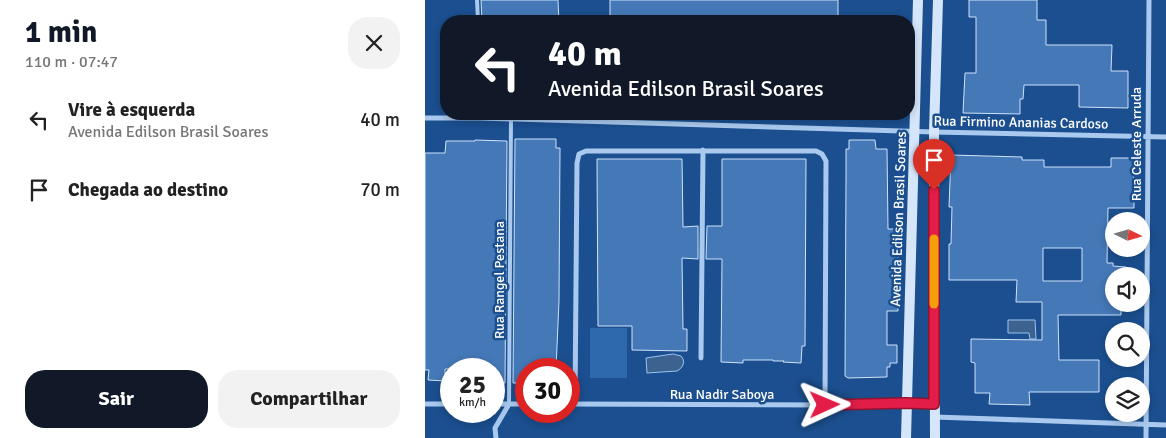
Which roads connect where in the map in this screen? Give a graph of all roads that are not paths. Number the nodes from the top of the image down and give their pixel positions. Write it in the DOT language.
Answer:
graph roads {
  1 [pos="477,0"];
  2 [pos="917,0"];
  3 [pos="938,0"];
  4 [pos="1149,0"];
  5 [pos="477,15"];
  6 [pos="915,87"];
  7 [pos="440,117"];
  8 [pos="425,118"];
  9 [pos="511,120"];
  10 [pos="578,120"];
  11 [pos="914,120"];
  12 [pos="914,130"];
  13 [pos="934,132"];
  14 [pos="1147,137"];
  15 [pos="1166,137"];
  16 [pos="703,150"];
  17 [pos="575,358"];
  18 [pos="701,358"];
  19 [pos="906,403"];
  20 [pos="425,404"];
  21 [pos="440,404"];
  22 [pos="505,404"];
  23 [pos="509,404"];
  24 [pos="515,404"];
  25 [pos="580,404"];
  26 [pos="934,404"];
  27 [pos="825,405"];
  28 [pos="935,417"];
  29 [pos="1146,425"];
  30 [pos="1166,425"];
  31 [pos="495,438"];
  32 [pos="906,438"];
  33 [pos="935,438"];
  34 [pos="1146,438"];
  1 -- 5 [label="lane"];
  2 -- 6 [label="main road, Avenida Edilson Brasil Soares"];
  3 -- 13 [label="main road"];
  4 -- 14 [label="street, Rua Celeste Arruda"];
  7 -- 8 [label="street, Rua Firmino Ananias Cardoso"];
  9 -- 23 [label="lane, Rua Rangel Pestana"];
  10 -- 12 [label="street, Rua Firmino Ananias Cardoso"];
  11 -- 12 [label="main road, Avenida Edilson Brasil Soares"];
  12 -- 13 [label="street, Rua Firmino Ananias Cardoso"];
  12 -- 19 [label="main road, Avenida Edilson Brasil Soares"];
  13 -- 14 [label="street, Rua Firmino Ananias Cardoso"];
  13 -- 26 [label="main road"];
  14 -- 15 [label="street, Rua Firmino Ananias Cardoso"];
  14 -- 29 [label="street, Rua Celeste Arruda"];
  16 -- 17 [label="street"];
  16 -- 18 [label="street"];
  16 -- 27 [label="street"];
  19 -- 26 [label="street, Rua Nadir Saboya"];
  19 -- 27 [label="street, Rua Nadir Saboya"];
  19 -- 32 [label="main road, Avenida Edilson Brasil Soares"];
  20 -- 21 [label="street"];
  22 -- 23 [label="street"];
  23 -- 24 [label="street"];
  23 -- 31 [label="street, Rua Rangel Pestana"];
  25 -- 27 [label="street, Rua Nadir Saboya"];
  26 -- 28 [label="main road"];
  28 -- 29 [label="street"];
  28 -- 33 [label="main road"];
  29 -- 30 [label="street"];
  29 -- 34 [label="street, Rua Celeste Arruda"];
}
